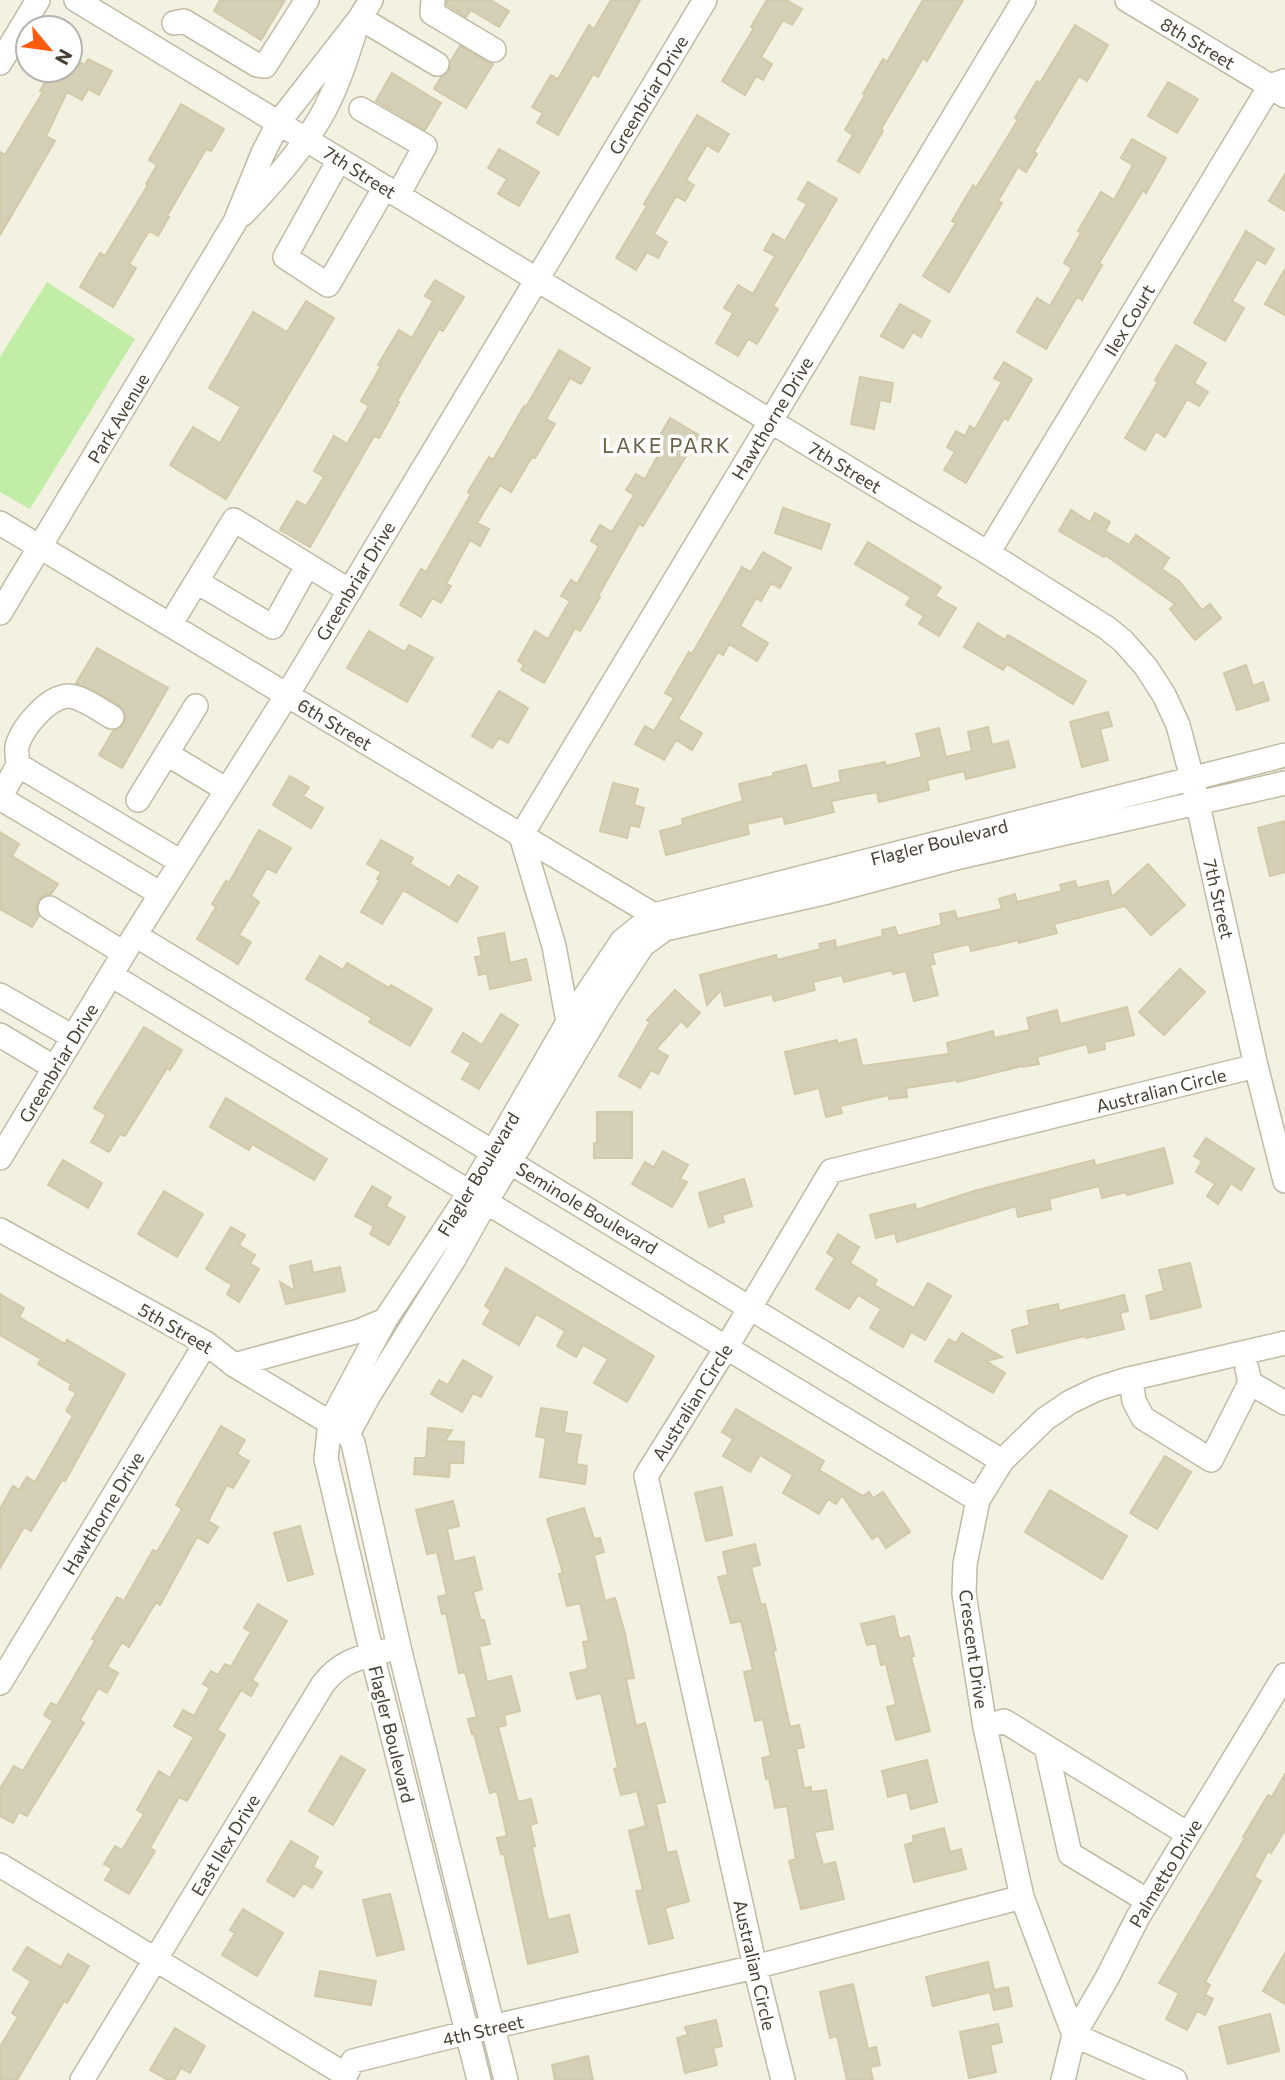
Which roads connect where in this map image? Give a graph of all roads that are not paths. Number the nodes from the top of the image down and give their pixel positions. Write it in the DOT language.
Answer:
graph roads {
  1 [pos="38,0"];
  2 [pos="76,0"];
  3 [pos="188,0"];
  4 [pos="307,0"];
  5 [pos="433,0"];
  6 [pos="705,0"];
  7 [pos="1024,0"];
  8 [pos="1126,0"];
  9 [pos="365,9"];
  10 [pos="174,23"];
  11 [pos="494,50"];
  12 [pos="158,51"];
  13 [pos="0,63"];
  14 [pos="437,64"];
  15 [pos="1280,87"];
  16 [pos="361,109"];
  17 [pos="278,122"];
  18 [pos="305,138"];
  19 [pos="339,160"];
  20 [pos="391,191"];
  21 [pos="235,222"];
  22 [pos="537,279"];
  23 [pos="769,421"];
  24 [pos="0,523"];
  25 [pos="40,547"];
  26 [pos="988,554"];
  27 [pos="307,566"];
  28 [pos="197,582"];
  29 [pos="349,591"];
  30 [pos="0,613"];
  31 [pos="170,625"];
  32 [pos="287,695"];
  33 [pos="196,706"];
  34 [pos="112,717"];
  35 [pos="167,754"];
  36 [pos="1285,755"];
  37 [pos="1192,778"];
  38 [pos="1285,783"];
  39 [pos="5,784"];
  40 [pos="227,790"];
  41 [pos="138,800"];
  42 [pos="1197,802"];
  43 [pos="522,836"];
  44 [pos="181,862"];
  45 [pos="161,894"];
  46 [pos="50,908"];
  47 [pos="660,922"];
  48 [pos="130,944"];
  49 [pos="111,975"];
  50 [pos="0,995"];
  51 [pos="568,1022"];
  52 [pos="0,1035"];
  53 [pos="74,1037"];
  54 [pos="1256,1066"];
  55 [pos="55,1068"];
  56 [pos="502,1157"];
  57 [pos="0,1158"];
  58 [pos="1285,1181"];
  59 [pos="478,1197"];
  60 [pos="0,1230"];
  61 [pos="749,1307"];
  62 [pos="385,1320"];
  63 [pos="206,1343"];
  64 [pos="1285,1343"];
  65 [pos="726,1348"];
  66 [pos="1244,1352"];
  67 [pos="234,1365"];
  68 [pos="1131,1379"];
  69 [pos="1250,1383"];
  70 [pos="1285,1403"];
  71 [pos="339,1428"];
  72 [pos="1002,1461"];
  73 [pos="978,1500"];
  74 [pos="399,1647"];
  75 [pos="372,1654"];
  76 [pos="1285,1675"];
  77 [pos="0,1683"];
  78 [pos="985,1727"];
  79 [pos="1046,1747"];
  80 [pos="1188,1834"];
  81 [pos="0,1865"];
  82 [pos="1022,1897"];
  83 [pos="1148,1901"];
  84 [pos="156,1959"];
  85 [pos="755,1967"];
  86 [pos="494,2027"];
  87 [pos="469,2032"];
  88 [pos="1074,2035"];
  89 [pos="345,2078"];
  90 [pos="82,2080"];
  91 [pos="480,2080"];
  92 [pos="506,2080"];
  93 [pos="783,2080"];
  94 [pos="1063,2080"];
  95 [pos="1175,2080"];
  1 -- 13 [label="street"];
  2 -- 12 [label="street, 7th Street"];
  3 -- 10 [label="street"];
  4 -- 10 [label="street"];
  5 -- 11 [label="street"];
  6 -- 22 [label="street, Greenbriar Drive"];
  7 -- 23 [label="street, Hawthorne Drive"];
  8 -- 15 [label="street, 8th Street"];
  9 -- 14 [label="street"];
  9 -- 17 [label="street, Park Avenue"];
  9 -- 18 [label="street, Park Avenue"];
  10 -- 12 [label="street"];
  12 -- 17 [label="street, 7th Street"];
  15 -- 26 [label="street, Ilex Court"];
  16 -- 20 [label="street"];
  17 -- 18 [label="street, 7th Street"];
  17 -- 21 [label="street, Park Avenue"];
  18 -- 19 [label="street, 7th Street"];
  18 -- 21 [label="street, Park Avenue"];
  19 -- 20 [label="street, 7th Street"];
  19 -- 20 [label="street"];
  20 -- 22 [label="street, 7th Street"];
  21 -- 25 [label="street, Park Avenue"];
  22 -- 23 [label="street, 7th Street"];
  22 -- 29 [label="street, Greenbriar Drive"];
  23 -- 26 [label="street, 7th Street"];
  23 -- 43 [label="street, Hawthorne Drive"];
  24 -- 25 [label="street, 6th Street"];
  25 -- 30 [label="street, Park Avenue"];
  25 -- 31 [label="street, 6th Street"];
  26 -- 37 [label="street, 7th Street"];
  27 -- 28 [label="street"];
  27 -- 28 [label="street"];
  27 -- 29 [label="street"];
  28 -- 31 [label="street"];
  29 -- 32 [label="street, Greenbriar Drive"];
  31 -- 32 [label="street, 6th Street"];
  32 -- 40 [label="street, Greenbriar Drive"];
  32 -- 43 [label="street, 6th Street"];
  33 -- 35 [label="street"];
  34 -- 39 [label="street"];
  35 -- 40 [label="street"];
  35 -- 41 [label="street"];
  36 -- 37 [label="street, Flagler Boulevard"];
  37 -- 42 [label="street, 7th Street"];
  37 -- 47 [label="street, Flagler Boulevard"];
  38 -- 42 [label="street, Flagler Boulevard"];
  39 -- 44 [label="street"];
  39 -- 45 [label="street"];
  40 -- 44 [label="street, Greenbriar Drive"];
  42 -- 47 [label="street, Flagler Boulevard"];
  42 -- 54 [label="street, 7th Street"];
  43 -- 47 [label="street, 6th Street"];
  43 -- 51 [label="street"];
  44 -- 45 [label="street, Greenbriar Drive"];
  45 -- 48 [label="street, Greenbriar Drive"];
  46 -- 48 [label="street, Seminole Boulevard"];
  47 -- 51 [label="street, Flagler Boulevard"];
  47 -- 56 [label="street, Flagler Boulevard"];
  48 -- 49 [label="street, Greenbriar Drive"];
  48 -- 56 [label="street, Seminole Boulevard"];
  49 -- 53 [label="street, Greenbriar Drive"];
  49 -- 59 [label="street"];
  50 -- 53 [label="street"];
  51 -- 56 [label="street, Flagler Boulevard"];
  52 -- 55 [label="street"];
  53 -- 55 [label="street, Greenbriar Drive"];
  54 -- 58 [label="street, 7th Street"];
  54 -- 61 [label="street, Australian Circle"];
  55 -- 57 [label="street, Greenbriar Drive"];
  56 -- 59 [label="street, Flagler Boulevard"];
  56 -- 61 [label="street, Seminole Boulevard"];
  59 -- 62 [label="street, Flagler Boulevard"];
  59 -- 65 [label="street"];
  59 -- 71 [label="street, Flagler Boulevard"];
  60 -- 63 [label="street, 5th Street"];
  61 -- 65 [label="street, Australian Circle"];
  61 -- 72 [label="street, Seminole Boulevard"];
  62 -- 67 [label="street"];
  62 -- 71 [label="street, Flagler Boulevard"];
  63 -- 67 [label="street, 5th Street"];
  63 -- 77 [label="street, Hawthorne Drive"];
  64 -- 66 [label="street, Crescent Drive"];
  65 -- 73 [label="street"];
  65 -- 85 [label="street, Australian Circle"];
  66 -- 68 [label="street, Crescent Drive"];
  66 -- 69 [label="street"];
  67 -- 71 [label="street, 5th Street"];
  68 -- 69 [label="street"];
  68 -- 72 [label="street, Crescent Drive"];
  69 -- 70 [label="street"];
  71 -- 74 [label="street, Flagler Boulevard"];
  71 -- 75 [label="street, Flagler Boulevard"];
  72 -- 73 [label="street, Crescent Drive"];
  73 -- 78 [label="street, Crescent Drive"];
  74 -- 75 [label="street, East Ilex Drive"];
  74 -- 86 [label="street, Flagler Boulevard"];
  75 -- 84 [label="street, East Ilex Drive"];
  75 -- 87 [label="street, Flagler Boulevard"];
  76 -- 80 [label="street, Palmetto Drive"];
  78 -- 79 [label="street"];
  78 -- 82 [label="street, Crescent Drive"];
  79 -- 80 [label="street"];
  79 -- 83 [label="street"];
  80 -- 83 [label="street, Palmetto Drive"];
  81 -- 84 [label="street, 4th Street"];
  82 -- 85 [label="street, 4th Street"];
  82 -- 88 [label="street, Crescent Drive"];
  83 -- 88 [label="street, Palmetto Drive"];
  84 -- 89 [label="street, 4th Street"];
  84 -- 90 [label="street, East Ilex Drive"];
  85 -- 86 [label="street, 4th Street"];
  85 -- 93 [label="street, Australian Circle"];
  86 -- 87 [label="street, 4th Street"];
  86 -- 92 [label="street, Flagler Boulevard"];
  87 -- 89 [label="street, 4th Street"];
  87 -- 91 [label="street, Flagler Boulevard"];
  88 -- 94 [label="street, Palmetto Drive"];
  88 -- 95 [label="street"];
}
